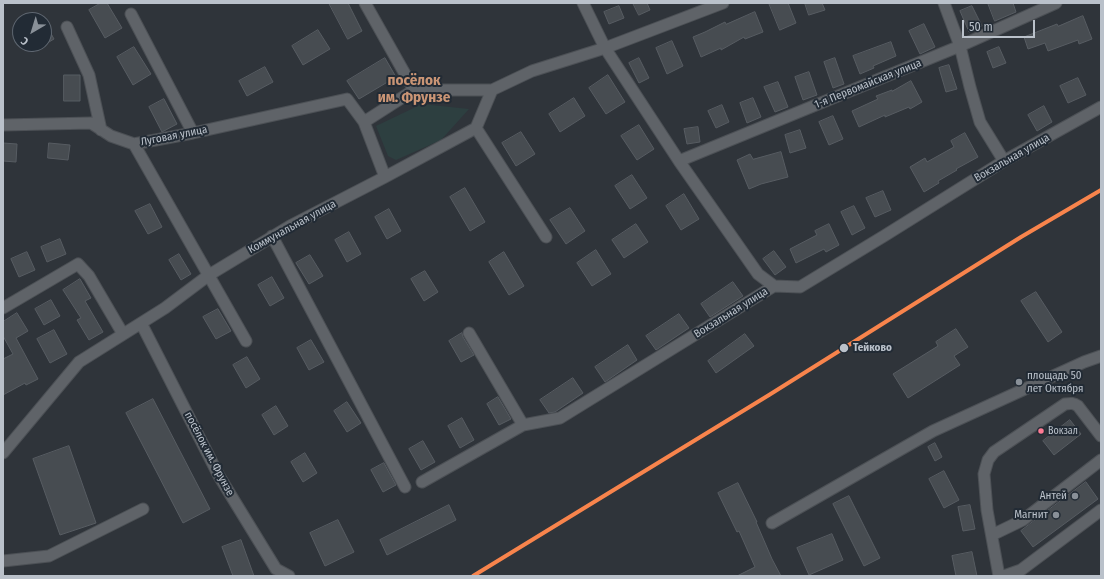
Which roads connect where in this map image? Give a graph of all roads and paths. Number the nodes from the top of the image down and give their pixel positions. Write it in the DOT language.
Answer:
graph roads {
  1 [pos="365,3"];
  2 [pos="583,3"];
  3 [pos="723,3"];
  4 [pos="944,3"];
  5 [pos="1056,3"];
  6 [pos="130,14"];
  7 [pos="67,26"];
  8 [pos="960,46"];
  9 [pos="605,48"];
  10 [pos="414,90"];
  11 [pos="492,90"];
  12 [pos="1101,107"];
  13 [pos="364,122"];
  14 [pos="3,125"];
  15 [pos="476,128"];
  16 [pos="101,130"];
  17 [pos="193,133"];
  18 [pos="134,144"];
  19 [pos="679,161"];
  20 [pos="1004,161"];
  21 [pos="385,177"];
  22 [pos="272,236"];
  23 [pos="546,237"];
  24 [pos="209,275"];
  25 [pos="774,286"];
  26 [pos="3,308"];
  27 [pos="141,323"];
  28 [pos="469,332"];
  29 [pos="123,334"];
  30 [pos="246,341"];
  31 [pos="1101,356"];
  32 [pos="522,425"];
  33 [pos="1101,436"];
  34 [pos="3,453"];
  35 [pos="1101,460"];
  36 [pos="422,482"];
  37 [pos="405,487"];
  38 [pos="143,509"];
  39 [pos="1101,510"];
  40 [pos="772,522"];
  41 [pos="992,535"];
  42 [pos="3,561"];
  43 [pos="289,576"];
  44 [pos="999,576"];
  45 [pos="1004,576"];
  1 -- 10 [label="street"];
  2 -- 9 [label="street"];
  3 -- 9 [label="street"];
  4 -- 8 [label="street"];
  5 -- 8 [label="street, 1-я Первомайская улица"];
  6 -- 17 [label="street"];
  7 -- 16 [label="street"];
  8 -- 19 [label="street, 1-я Первомайская улица"];
  8 -- 20 [label="street"];
  9 -- 11 [label="street"];
  9 -- 19 [label="street"];
  10 -- 11 [label="street"];
  10 -- 13 [label="street"];
  11 -- 15 [label="street"];
  12 -- 20 [label="street, Вокзальная улица"];
  13 -- 17 [label="street, Луговая улица"];
  13 -- 21 [label="street"];
  14 -- 16 [label="street, Луговая улица"];
  15 -- 21 [label="street, Коммунальная улица"];
  15 -- 23 [label="street"];
  16 -- 18 [label="street, Луговая улица"];
  17 -- 18 [label="street, Луговая улица"];
  18 -- 24 [label="street"];
  19 -- 25 [label="street"];
  20 -- 25 [label="street, Вокзальная улица"];
  21 -- 22 [label="street, Коммунальная улица"];
  22 -- 24 [label="street, Коммунальная улица"];
  22 -- 37 [label="street"];
  24 -- 27 [label="street, Коммунальная улица"];
  24 -- 30 [label="street"];
  25 -- 32 [label="street, Вокзальная улица"];
  26 -- 29 [label="street"];
  27 -- 29 [label="street, Коммунальная улица"];
  27 -- 43 [label="street, посёлок им. Фрунзе"];
  28 -- 32 [label="street"];
  29 -- 34 [label="street, Коммунальная улица"];
  31 -- 40 [label="street"];
  32 -- 36 [label="street, Вокзальная улица"];
  33 -- 41 [label="street"];
  35 -- 41 [label="street"];
  38 -- 42 [label="street"];
  39 -- 45 [label="street"];
  41 -- 44 [label="street"];
}
